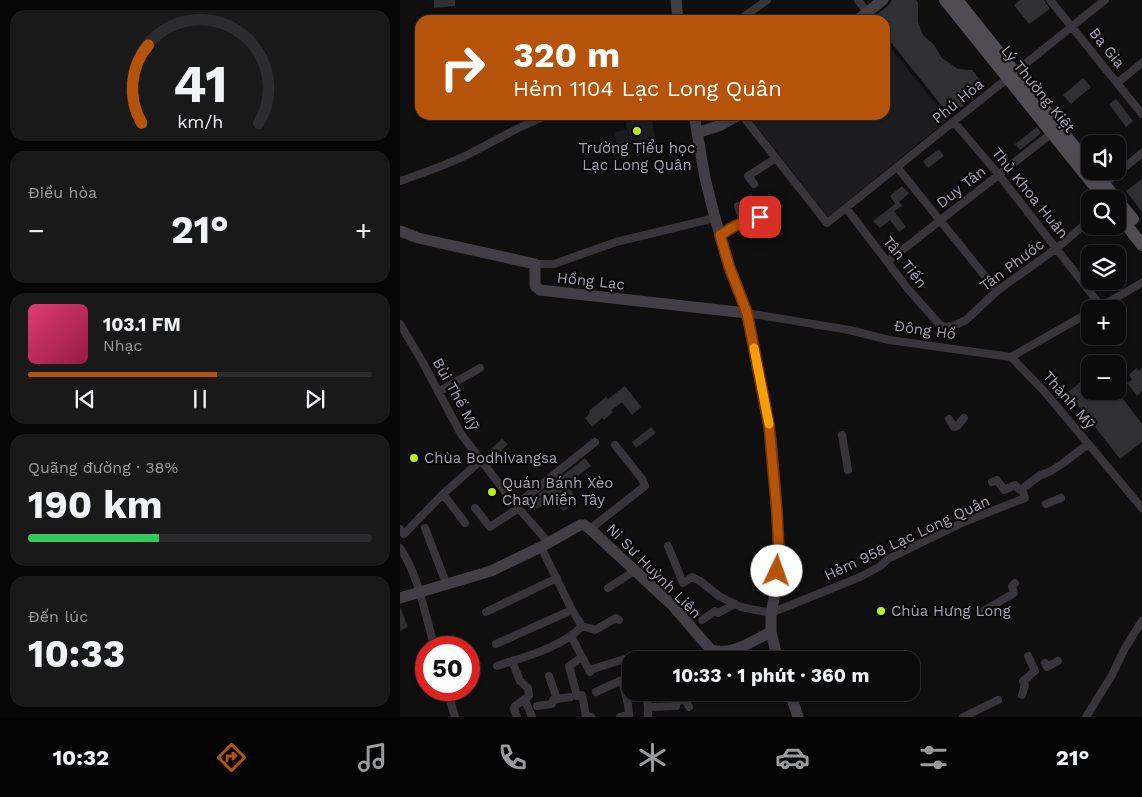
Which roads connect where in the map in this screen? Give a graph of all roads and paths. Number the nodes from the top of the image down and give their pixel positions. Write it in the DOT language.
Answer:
graph roads {
  1 [pos="676,0"];
  2 [pos="858,0"];
  3 [pos="882,0"];
  4 [pos="945,0"];
  5 [pos="957,0"];
  6 [pos="1050,0"];
  7 [pos="1105,0"];
  8 [pos="764,1"];
  9 [pos="867,12"];
  10 [pos="678,15"];
  11 [pos="746,15"];
  12 [pos="863,15"];
  13 [pos="1072,27"];
  14 [pos="1142,63"];
  15 [pos="1011,75"];
  16 [pos="1117,82"];
  17 [pos="1142,114"];
  18 [pos="536,120"];
  19 [pos="695,120"];
  20 [pos="730,120"];
  21 [pos="744,120"];
  22 [pos="954,122"];
  23 [pos="697,133"];
  24 [pos="1052,133"];
  25 [pos="1142,153"];
  26 [pos="1081,156"];
  27 [pos="776,158"];
  28 [pos="897,167"];
  29 [pos="999,174"];
  30 [pos="400,181"];
  31 [pos="754,184"];
  32 [pos="1102,190"];
  33 [pos="1104,190"];
  34 [pos="738,206"];
  35 [pos="846,208"];
  36 [pos="1126,211"];
  37 [pos="760,217"];
  38 [pos="715,218"];
  39 [pos="940,220"];
  40 [pos="743,223"];
  41 [pos="1126,224"];
  42 [pos="1081,228"];
  43 [pos="400,231"];
  44 [pos="1142,231"];
  45 [pos="720,235"];
  46 [pos="1142,245"];
  47 [pos="1057,248"];
  48 [pos="887,262"];
  49 [pos="535,264"];
  50 [pos="1142,283"];
  51 [pos="997,292"];
  52 [pos="1093,300"];
  53 [pos="1111,300"];
  54 [pos="747,313"];
  55 [pos="1081,317"];
  56 [pos="400,324"];
  57 [pos="948,327"];
  58 [pos="1011,357"];
  59 [pos="480,368"];
  60 [pos="438,392"];
  61 [pos="964,418"];
  62 [pos="950,419"];
  63 [pos="842,436"];
  64 [pos="595,442"];
  65 [pos="1088,444"];
  66 [pos="615,445"];
  67 [pos="480,461"];
  68 [pos="848,470"];
  69 [pos="992,482"];
  70 [pos="1022,490"];
  71 [pos="443,494"];
  72 [pos="1061,498"];
  73 [pos="1046,504"];
  74 [pos="517,507"];
  75 [pos="475,508"];
  76 [pos="1142,508"];
  77 [pos="465,523"];
  78 [pos="425,528"];
  79 [pos="400,529"];
  80 [pos="590,529"];
  81 [pos="545,545"];
  82 [pos="668,546"];
  83 [pos="400,548"];
  84 [pos="636,570"];
  85 [pos="557,578"];
  86 [pos="446,583"];
  87 [pos="1016,583"];
  88 [pos="608,588"];
  89 [pos="420,592"];
  90 [pos="400,598"];
  91 [pos="735,604"];
  92 [pos="572,610"];
  93 [pos="486,612"];
  94 [pos="982,612"];
  95 [pos="771,613"];
  96 [pos="619,620"];
  97 [pos="702,620"];
  98 [pos="1142,621"];
  99 [pos="582,626"];
  100 [pos="771,632"];
  101 [pos="432,636"];
  102 [pos="571,636"];
  103 [pos="496,644"];
  104 [pos="711,650"];
  105 [pos="776,651"];
  106 [pos="1028,656"];
  107 [pos="582,657"];
  108 [pos="512,661"];
  109 [pos="622,661"];
  110 [pos="1058,661"];
  111 [pos="1045,663"];
  112 [pos="497,666"];
  113 [pos="549,676"];
  114 [pos="622,680"];
  115 [pos="596,692"];
  116 [pos="576,696"];
  117 [pos="1022,696"];
  118 [pos="557,699"];
  119 [pos="525,700"];
  120 [pos="998,700"];
  121 [pos="450,701"];
  122 [pos="627,701"];
  123 [pos="647,701"];
  124 [pos="793,701"];
  125 [pos="537,706"];
  126 [pos="648,706"];
  127 [pos="689,706"];
  128 [pos="455,717"];
  129 [pos="517,717"];
  130 [pos="532,717"];
  131 [pos="591,717"];
  132 [pos="620,717"];
  133 [pos="648,717"];
  134 [pos="798,717"];
  135 [pos="963,717"];
  136 [pos="1086,717"];
  1 -- 10 [label="street"];
  2 -- 9 [label="street"];
  3 -- 9 [label="street"];
  4 -- 15 [label="main road, Lý Thường Kiệt"];
  5 -- 15 [label="main road, Lý Thường Kiệt"];
  6 -- 13 [label="street, Ba Gia"];
  7 -- 13 [label="street, Phú Hòa"];
  8 -- 11 [label="street"];
  9 -- 12 [label="street"];
  13 -- 15 [label="street, Phú Hòa"];
  13 -- 16 [label="street, Ba Gia"];
  14 -- 16 [label="street"];
  15 -- 22 [label="street, Phú Hòa"];
  15 -- 24 [label="main road, Lý Thường Kiệt"];
  15 -- 26 [label="main road, Lý Thường Kiệt"];
  16 -- 17 [label="street, Ba Gia"];
  18 -- 30 [label="street"];
  19 -- 23 [label="street"];
  20 -- 23 [label="street"];
  21 -- 27 [label="street"];
  22 -- 28 [label="street, Phú Hòa"];
  22 -- 29 [label="street, Thủ Khoa Huân"];
  23 -- 38 [label="street"];
  24 -- 29 [label="street, Duy Tân"];
  24 -- 32 [label="main road, Lý Thường Kiệt"];
  25 -- 33 [label="street"];
  27 -- 31 [label="street"];
  27 -- 35 [label="street, Phú Hòa"];
  28 -- 35 [label="street, Phú Hòa"];
  28 -- 39 [label="street"];
  29 -- 39 [label="street, Duy Tân"];
  29 -- 47 [label="street, Thủ Khoa Huân"];
  34 -- 40 [label="street"];
  35 -- 48 [label="street, Tân Tiến"];
  36 -- 44 [label="main road, Lý Thường Kiệt"];
  37 -- 40 [label="street"];
  38 -- 45 [label="street"];
  38 -- 49 [label="street"];
  39 -- 48 [label="street, Duy Tân"];
  39 -- 51 [label="street"];
  40 -- 45 [label="street"];
  41 -- 46 [label="main road"];
  42 -- 47 [label="street, Tân Phước"];
  43 -- 49 [label="street"];
  45 -- 54 [label="street"];
  47 -- 51 [label="street, Tân Phước"];
  47 -- 52 [label="street, Thủ Khoa Huân"];
  48 -- 57 [label="street, Tân Tiến"];
  49 -- 54 [label="street, Hồng Lạc"];
  50 -- 53 [label="street"];
  51 -- 57 [label="street, Tân Phước"];
  54 -- 58 [label="street, Đông Hồ"];
  54 -- 95 [label="street"];
  55 -- 58 [label="street"];
  56 -- 60 [label="street, Bùi Thế Mỹ"];
  58 -- 65 [label="street, Thành Mỹ"];
  59 -- 60 [label="street"];
  60 -- 67 [label="street, Bùi Thế Mỹ"];
  61 -- 62 [label="street"];
  63 -- 68 [label="street"];
  64 -- 74 [label="street"];
  65 -- 70 [label="street, Hẻm 958 Lạc Long Quân"];
  65 -- 76 [label="street, Thành Mỹ"];
  66 -- 80 [label="street"];
  67 -- 71 [label="street"];
  67 -- 74 [label="street, Bùi Thế Mỹ"];
  69 -- 70 [label="street"];
  70 -- 95 [label="street, Hẻm 958 Lạc Long Quân"];
  71 -- 77 [label="street"];
  71 -- 79 [label="street"];
  72 -- 73 [label="street"];
  74 -- 75 [label="street"];
  74 -- 81 [label="street, Bùi Thế Mỹ"];
  78 -- 86 [label="street"];
  80 -- 81 [label="street, Ni Sư Huỳnh Liên"];
  80 -- 84 [label="street, Ni Sư Huỳnh Liên"];
  81 -- 85 [label="street, Bùi Thế Mỹ"];
  81 -- 86 [label="street, Ni Sư Huỳnh Liên"];
  82 -- 91 [label="street"];
  83 -- 89 [label="street"];
  84 -- 88 [label="street"];
  84 -- 104 [label="street, Ni Sư Huỳnh Liên"];
  85 -- 92 [label="street, Bùi Thế Mỹ"];
  85 -- 93 [label="street"];
  86 -- 89 [label="street, Ni Sư Huỳnh Liên"];
  87 -- 94 [label="street"];
  89 -- 90 [label="street, Ni Sư Huỳnh Liên"];
  89 -- 101 [label="street"];
  91 -- 95 [label="street"];
  91 -- 97 [label="street"];
  92 -- 99 [label="street, Bùi Thế Mỹ"];
  92 -- 103 [label="street"];
  95 -- 100 [label="street"];
  96 -- 99 [label="street"];
  98 -- 136 [label="street"];
  99 -- 102 [label="street"];
  100 -- 104 [label="street"];
  100 -- 105 [label="street"];
  102 -- 107 [label="street"];
  102 -- 108 [label="street"];
  106 -- 117 [label="street"];
  107 -- 109 [label="street"];
  107 -- 116 [label="street"];
  108 -- 112 [label="street"];
  108 -- 119 [label="street"];
  110 -- 111 [label="street"];
  113 -- 118 [label="street"];
  114 -- 115 [label="street"];
  116 -- 118 [label="street"];
  116 -- 131 [label="street"];
  118 -- 125 [label="street"];
  119 -- 129 [label="street"];
  119 -- 130 [label="street"];
  120 -- 135 [label="street"];
  121 -- 128 [label="street"];
  122 -- 132 [label="street"];
  123 -- 126 [label="street"];
  124 -- 134 [label="street"];
  126 -- 127 [label="street"];
  126 -- 133 [label="street"];
}
